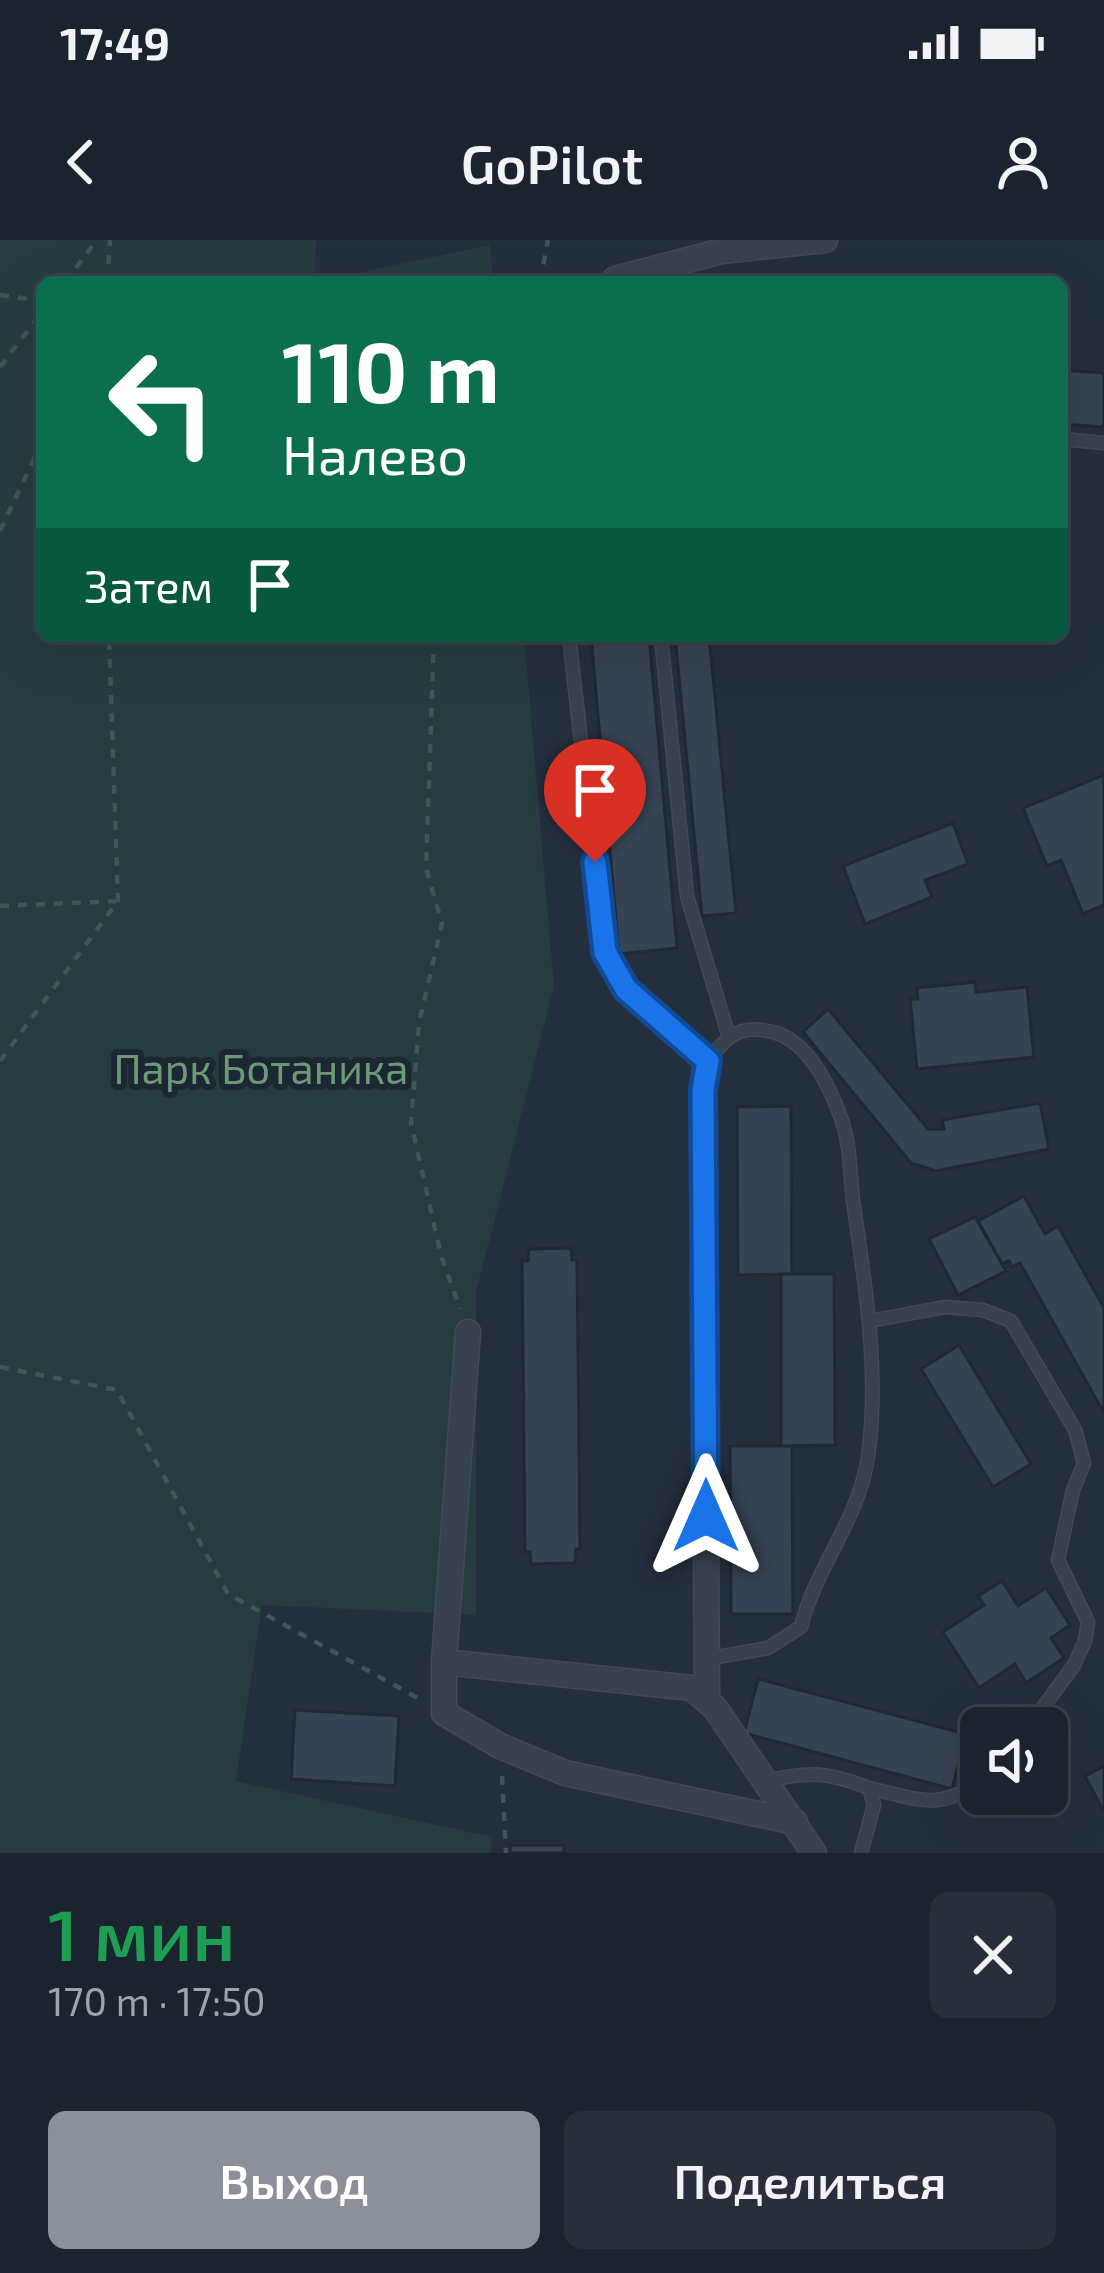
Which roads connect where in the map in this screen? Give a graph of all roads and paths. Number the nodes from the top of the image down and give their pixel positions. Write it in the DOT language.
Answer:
graph roads {
  1 [pos="97,240"];
  2 [pos="110,240"];
  3 [pos="548,240"];
  4 [pos="825,240"];
  5 [pos="70,276"];
  6 [pos="107,276"];
  7 [pos="541,276"];
  8 [pos="627,276"];
  9 [pos="0,295"];
  10 [pos="36,300"];
  11 [pos="36,320"];
  12 [pos="0,367"];
  13 [pos="1068,440"];
  14 [pos="1104,443"];
  15 [pos="36,455"];
  16 [pos="0,531"];
  17 [pos="110,642"];
  18 [pos="434,642"];
  19 [pos="570,642"];
  20 [pos="663,642"];
  21 [pos="118,901"];
  22 [pos="0,906"];
  23 [pos="728,1034"];
  24 [pos="0,1060"];
  25 [pos="708,1061"];
  26 [pos="870,1321"];
  27 [pos="468,1333"];
  28 [pos="0,1367"];
  29 [pos="706,1659"];
  30 [pos="444,1662"];
  31 [pos="706,1697"];
  32 [pos="1043,1707"];
  33 [pos="444,1713"];
  34 [pos="500,1746"];
  35 [pos="766,1780"];
  36 [pos="869,1788"];
  37 [pos="960,1796"];
  38 [pos="795,1822"];
  39 [pos="506,1853"];
  40 [pos="814,1853"];
  41 [pos="861,1853"];
  1 -- 5 [label="path"];
  2 -- 6 [label="path"];
  3 -- 7 [label="path"];
  4 -- 8 [label="street"];
  9 -- 10 [label="path"];
  11 -- 12 [label="path"];
  13 -- 14 [label="lane"];
  15 -- 16 [label="path"];
  17 -- 21 [label="path"];
  18 -- 27 [label="path"];
  19 -- 25 [label="lane"];
  20 -- 23 [label="lane"];
  21 -- 22 [label="path"];
  21 -- 24 [label="path"];
  23 -- 25 [label="lane"];
  23 -- 26 [label="lane"];
  25 -- 29 [label="street"];
  26 -- 29 [label="lane"];
  26 -- 32 [label="lane"];
  27 -- 30 [label="street"];
  28 -- 33 [label="path"];
  29 -- 31 [label="street"];
  30 -- 31 [label="street"];
  30 -- 33 [label="street"];
  31 -- 35 [label="street"];
  33 -- 34 [label="street"];
  34 -- 38 [label="street"];
  34 -- 39 [label="path"];
  35 -- 36 [label="lane"];
  35 -- 38 [label="street"];
  36 -- 37 [label="lane"];
  36 -- 41 [label="lane"];
  38 -- 40 [label="street"];
}
